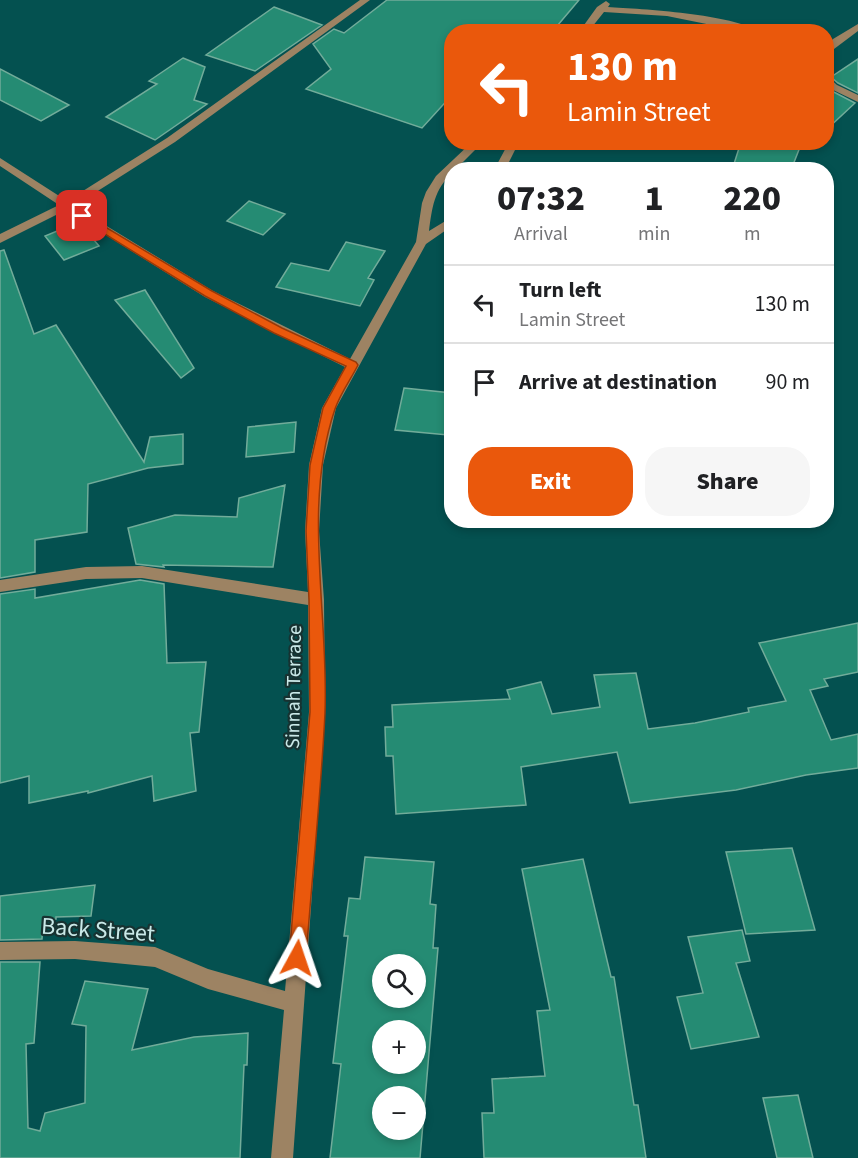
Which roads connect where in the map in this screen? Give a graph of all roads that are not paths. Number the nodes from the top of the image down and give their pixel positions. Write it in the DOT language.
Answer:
graph roads {
  1 [pos="366,0"];
  2 [pos="610,0"];
  3 [pos="600,9"];
  4 [pos="590,24"];
  5 [pos="728,24"];
  6 [pos="858,27"];
  7 [pos="834,44"];
  8 [pos="834,87"];
  9 [pos="858,99"];
  10 [pos="469,150"];
  11 [pos="0,161"];
  12 [pos="457,162"];
  13 [pos="444,175"];
  14 [pos="66,206"];
  15 [pos="444,226"];
  16 [pos="0,239"];
  17 [pos="422,242"];
  18 [pos="352,365"];
  19 [pos="0,586"];
  20 [pos="316,600"];
  21 [pos="0,951"];
  22 [pos="294,1003"];
  23 [pos="282,1158"];
  1 -- 14 [label="street"];
  2 -- 3 [label="street"];
  3 -- 4 [label="street"];
  3 -- 5 [label="street"];
  6 -- 7 [label="street"];
  8 -- 9 [label="street"];
  10 -- 12 [label="street, Sinnah Terrace"];
  11 -- 14 [label="street"];
  13 -- 17 [label="street, Sinnah Terrace"];
  14 -- 16 [label="street"];
  14 -- 18 [label="street"];
  15 -- 17 [label="street, Sinnah Terrace"];
  17 -- 18 [label="street, Sinnah Terrace"];
  18 -- 20 [label="street, Sinnah Terrace"];
  19 -- 20 [label="street"];
  20 -- 22 [label="street, Sinnah Terrace"];
  21 -- 22 [label="street, Back Street"];
  22 -- 23 [label="street, Sinnah Terrace"];
}
